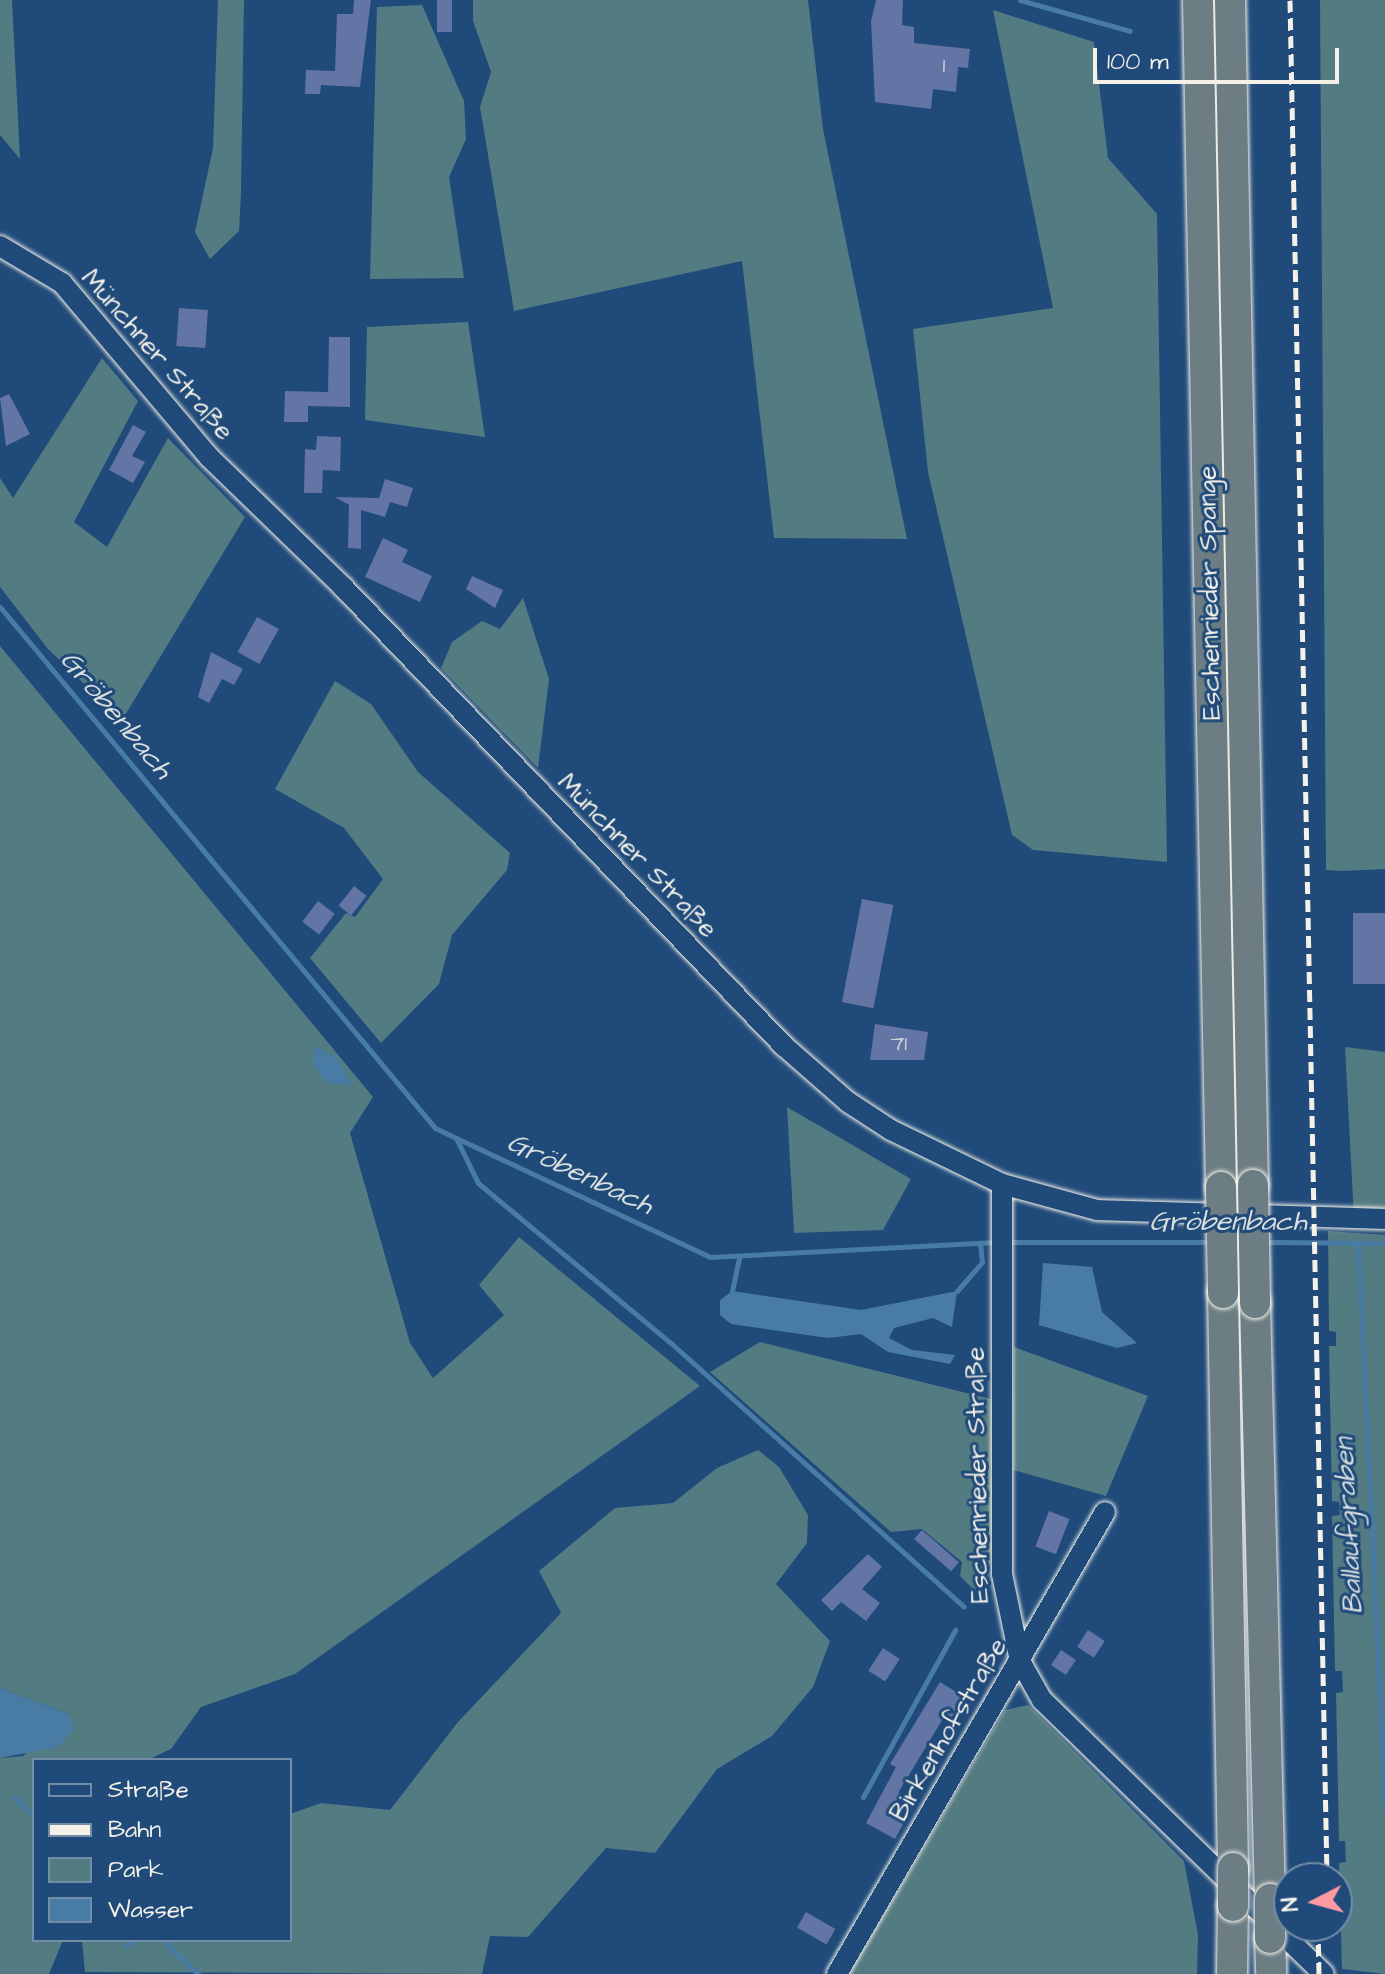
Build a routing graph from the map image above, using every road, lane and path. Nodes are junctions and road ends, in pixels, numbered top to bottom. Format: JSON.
{"nodes":[{"id":1,"x":1198,"y":0,"type":"edge"},
{"id":2,"x":1230,"y":0,"type":"edge"},
{"id":3,"x":0,"y":246,"type":"edge"},
{"id":4,"x":1002,"y":1184,"type":"junction"},
{"id":5,"x":1385,"y":1219,"type":"edge"},
{"id":6,"x":1105,"y":1512,"type":"dead end"},
{"id":7,"x":1020,"y":1661,"type":"junction"},
{"id":8,"x":837,"y":1974,"type":"edge"},
{"id":9,"x":1232,"y":1974,"type":"edge"},
{"id":10,"x":1271,"y":1974,"type":"edge"},
{"id":11,"x":1324,"y":1974,"type":"edge"}],
"edges":[{"from":1,"to":9,"type":"highway","name":"Eschenrieder Spange","bridge":true},
{"from":2,"to":10,"type":"highway","name":"Eschenrieder Spange","bridge":true},
{"from":3,"to":4,"type":"street","name":"Münchner Straße"},
{"from":4,"to":5,"type":"street","name":"Münchner Straße"},
{"from":4,"to":7,"type":"street","name":"Eschenrieder Straße"},
{"from":6,"to":7,"type":"street","name":"Birkenhofstraße"},
{"from":7,"to":8,"type":"street","name":"Birkenhofstraße"},
{"from":7,"to":11,"type":"street","name":"Eschenrieder Straße"}]}
